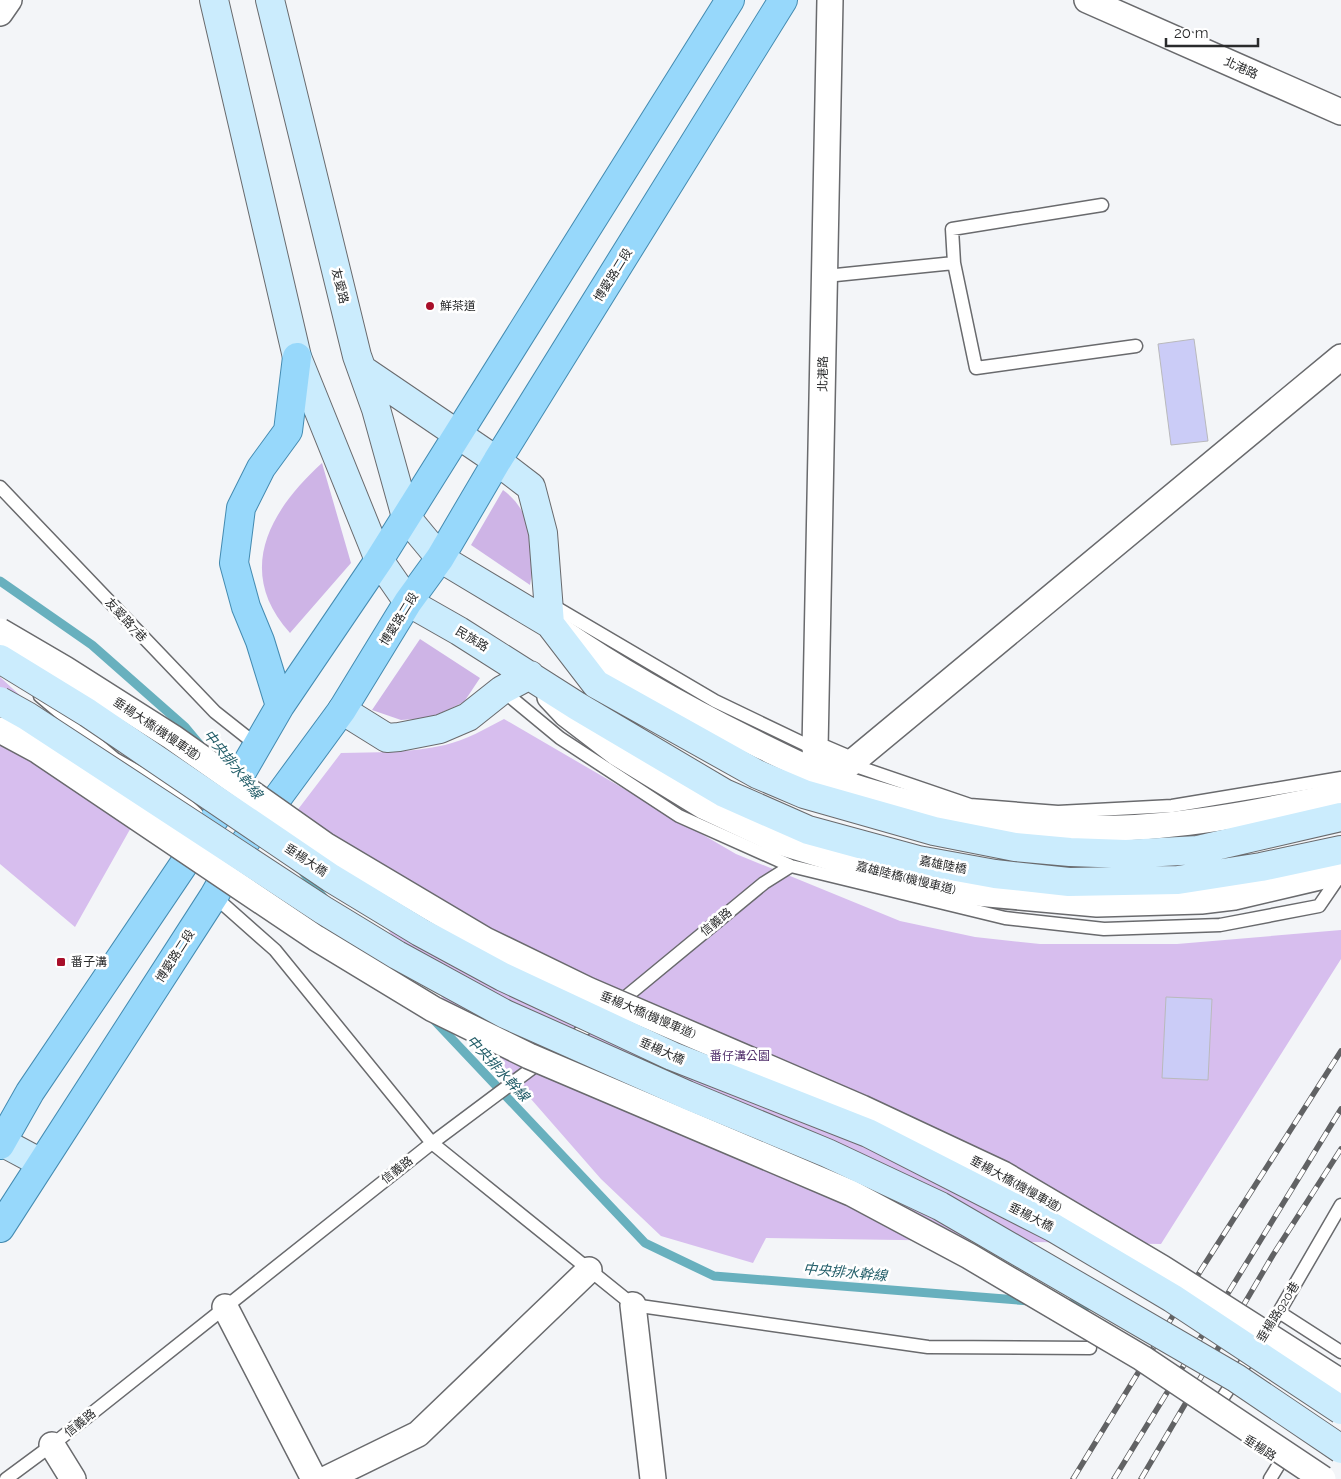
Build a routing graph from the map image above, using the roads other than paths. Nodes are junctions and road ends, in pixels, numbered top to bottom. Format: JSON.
{"nodes":[{"id":1,"x":9,"y":0,"type":"edge"},
{"id":2,"x":214,"y":0,"type":"edge"},
{"id":3,"x":270,"y":0,"type":"edge"},
{"id":4,"x":730,"y":0,"type":"edge"},
{"id":5,"x":783,"y":0,"type":"edge"},
{"id":6,"x":830,"y":0,"type":"edge"},
{"id":7,"x":1087,"y":0,"type":"edge"},
{"id":8,"x":0,"y":13,"type":"edge"},
{"id":9,"x":1341,"y":112,"type":"edge"},
{"id":10,"x":1102,"y":205,"type":"dead end"},
{"id":11,"x":954,"y":264,"type":"junction"},
{"id":12,"x":826,"y":276,"type":"junction"},
{"id":13,"x":1136,"y":346,"type":"dead end"},
{"id":14,"x":297,"y":357,"type":"junction"},
{"id":15,"x":1341,"y":357,"type":"edge"},
{"id":16,"x":363,"y":370,"type":"junction"},
{"id":17,"x":458,"y":434,"type":"junction"},
{"id":18,"x":497,"y":461,"type":"junction"},
{"id":19,"x":0,"y":487,"type":"edge"},
{"id":20,"x":406,"y":517,"type":"junction"},
{"id":21,"x":440,"y":558,"type":"junction"},
{"id":22,"x":379,"y":560,"type":"junction"},
{"id":23,"x":408,"y":602,"type":"junction"},
{"id":24,"x":549,"y":614,"type":"junction"},
{"id":25,"x":0,"y":631,"type":"edge"},
{"id":26,"x":0,"y":651,"type":"edge"},
{"id":27,"x":0,"y":659,"type":"edge"},
{"id":28,"x":601,"y":673,"type":"junction"},
{"id":29,"x":530,"y":675,"type":"junction"},
{"id":30,"x":502,"y":690,"type":"junction"},
{"id":31,"x":0,"y":701,"type":"edge"},
{"id":32,"x":280,"y":706,"type":"junction"},
{"id":33,"x":342,"y":710,"type":"junction"},
{"id":34,"x":572,"y":710,"type":"junction"},
{"id":35,"x":0,"y":730,"type":"edge"},
{"id":36,"x":815,"y":749,"type":"junction"},
{"id":37,"x":253,"y":753,"type":"junction"},
{"id":38,"x":850,"y":764,"type":"junction"},
{"id":39,"x":1341,"y":778,"type":"edge"},
{"id":40,"x":1341,"y":795,"type":"edge"},
{"id":41,"x":1341,"y":817,"type":"edge"},
{"id":42,"x":213,"y":820,"type":"junction"},
{"id":43,"x":1341,"y":850,"type":"edge"},
{"id":44,"x":791,"y":866,"type":"junction"},
{"id":45,"x":1341,"y":873,"type":"edge"},
{"id":46,"x":214,"y":896,"type":"junction"},
{"id":47,"x":1,"y":1142,"type":"edge"},
{"id":48,"x":432,"y":1143,"type":"junction"},
{"id":49,"x":42,"y":1163,"type":"junction"},
{"id":50,"x":1341,"y":1205,"type":"edge"},
{"id":51,"x":0,"y":1228,"type":"edge"},
{"id":52,"x":589,"y":1270,"type":"junction"},
{"id":53,"x":633,"y":1305,"type":"junction"},
{"id":54,"x":225,"y":1307,"type":"junction"},
{"id":55,"x":1279,"y":1312,"type":"junction"},
{"id":56,"x":1090,"y":1348,"type":"dead end"},
{"id":57,"x":1341,"y":1352,"type":"edge"},
{"id":58,"x":1236,"y":1378,"type":"junction"},
{"id":59,"x":1341,"y":1382,"type":"edge"},
{"id":60,"x":1341,"y":1410,"type":"edge"},
{"id":61,"x":1210,"y":1416,"type":"joint"},
{"id":62,"x":52,"y":1445,"type":"junction"},
{"id":63,"x":1341,"y":1449,"type":"edge"},
{"id":64,"x":1281,"y":1461,"type":"junction"},
{"id":65,"x":6,"y":1479,"type":"edge"},
{"id":66,"x":73,"y":1479,"type":"edge"},
{"id":67,"x":314,"y":1479,"type":"edge"},
{"id":68,"x":326,"y":1479,"type":"edge"},
{"id":69,"x":653,"y":1479,"type":"edge"},
{"id":70,"x":1270,"y":1479,"type":"edge"},
{"id":71,"x":1309,"y":1479,"type":"edge"},
{"id":72,"x":1322,"y":1479,"type":"edge"}],
"edges":[{"from":1,"to":8,"type":"street"},
{"from":2,"to":14,"type":"main road"},
{"from":3,"to":16,"type":"main road","name":"友愛路"},
{"from":4,"to":17,"type":"main road"},
{"from":5,"to":18,"type":"main road","name":"博愛路二段"},
{"from":6,"to":12,"type":"street","name":"北港路"},
{"from":7,"to":9,"type":"street","name":"北港路"},
{"from":10,"to":11,"type":"lane"},
{"from":11,"to":12,"type":"lane"},
{"from":11,"to":13,"type":"lane"},
{"from":12,"to":36,"type":"street","name":"北港路"},
{"from":14,"to":22,"type":"main road"},
{"from":14,"to":32,"type":"main road"},
{"from":15,"to":38,"type":"street"},
{"from":16,"to":17,"type":"main road"},
{"from":16,"to":20,"type":"main road","name":"友愛路"},
{"from":17,"to":18,"type":"main road"},
{"from":17,"to":20,"type":"main road"},
{"from":18,"to":21,"type":"main road","name":"博愛路二段"},
{"from":18,"to":24,"type":"main road"},
{"from":19,"to":37,"type":"lane","name":"友愛路7巷"},
{"from":20,"to":21,"type":"main road","name":"友愛路"},
{"from":20,"to":22,"type":"main road"},
{"from":21,"to":23,"type":"main road","name":"博愛路二段"},
{"from":21,"to":24,"type":"main road"},
{"from":22,"to":23,"type":"main road","name":"民族路"},
{"from":22,"to":32,"type":"main road"},
{"from":23,"to":29,"type":"main road","name":"民族路"},
{"from":23,"to":33,"type":"main road","name":"博愛路二段"},
{"from":24,"to":28,"type":"main road"},
{"from":24,"to":36,"type":"lane"},
{"from":25,"to":59,"type":"street","name":"垂楊大橋(機慢車道)","bridge":true},
{"from":26,"to":42,"type":"lane"},
{"from":27,"to":60,"type":"main road","name":"垂楊大橋","bridge":true},
{"from":28,"to":40,"type":"street"},
{"from":28,"to":41,"type":"main road"},
{"from":29,"to":30,"type":"main road"},
{"from":29,"to":34,"type":"main road","name":"民族路"},
{"from":30,"to":33,"type":"main road"},
{"from":30,"to":44,"type":"lane"},
{"from":31,"to":58,"type":"main road","bridge":true},
{"from":32,"to":37,"type":"main road"},
{"from":33,"to":46,"type":"main road","name":"博愛路二段","bridge":true},
{"from":34,"to":43,"type":"main road","name":"嘉雄陸橋"},
{"from":34,"to":45,"type":"street","name":"嘉雄陸橋(機慢車道)"},
{"from":35,"to":72,"type":"street","bridge":true},
{"from":36,"to":38,"type":"street"},
{"from":37,"to":42,"type":"main road","bridge":true},
{"from":38,"to":39,"type":"lane"},
{"from":42,"to":47,"type":"main road"},
{"from":44,"to":45,"type":"lane"},
{"from":44,"to":48,"type":"lane","name":"信義路","bridge":true},
{"from":46,"to":48,"type":"lane"},
{"from":46,"to":49,"type":"main road","name":"博愛路二段"},
{"from":47,"to":49,"type":"main road"},
{"from":48,"to":52,"type":"lane"},
{"from":48,"to":54,"type":"lane","name":"信義路"},
{"from":49,"to":51,"type":"main road","name":"博愛路二段"},
{"from":50,"to":55,"type":"lane","name":"垂楊路920巷"},
{"from":52,"to":53,"type":"lane"},
{"from":52,"to":68,"type":"street"},
{"from":53,"to":56,"type":"lane"},
{"from":53,"to":69,"type":"street"},
{"from":54,"to":62,"type":"lane","name":"信義路"},
{"from":54,"to":67,"type":"street"},
{"from":55,"to":57,"type":"lane"},
{"from":55,"to":58,"type":"lane","name":"垂楊路920巷"},
{"from":58,"to":61,"type":"lane","name":"垂楊路920巷"},
{"from":58,"to":63,"type":"main road","bridge":true},
{"from":61,"to":64,"type":"lane","name":"垂楊路"},
{"from":62,"to":65,"type":"lane","name":"信義路"},
{"from":62,"to":66,"type":"street"},
{"from":64,"to":70,"type":"lane"},
{"from":64,"to":71,"type":"lane","name":"垂楊路"}]}
